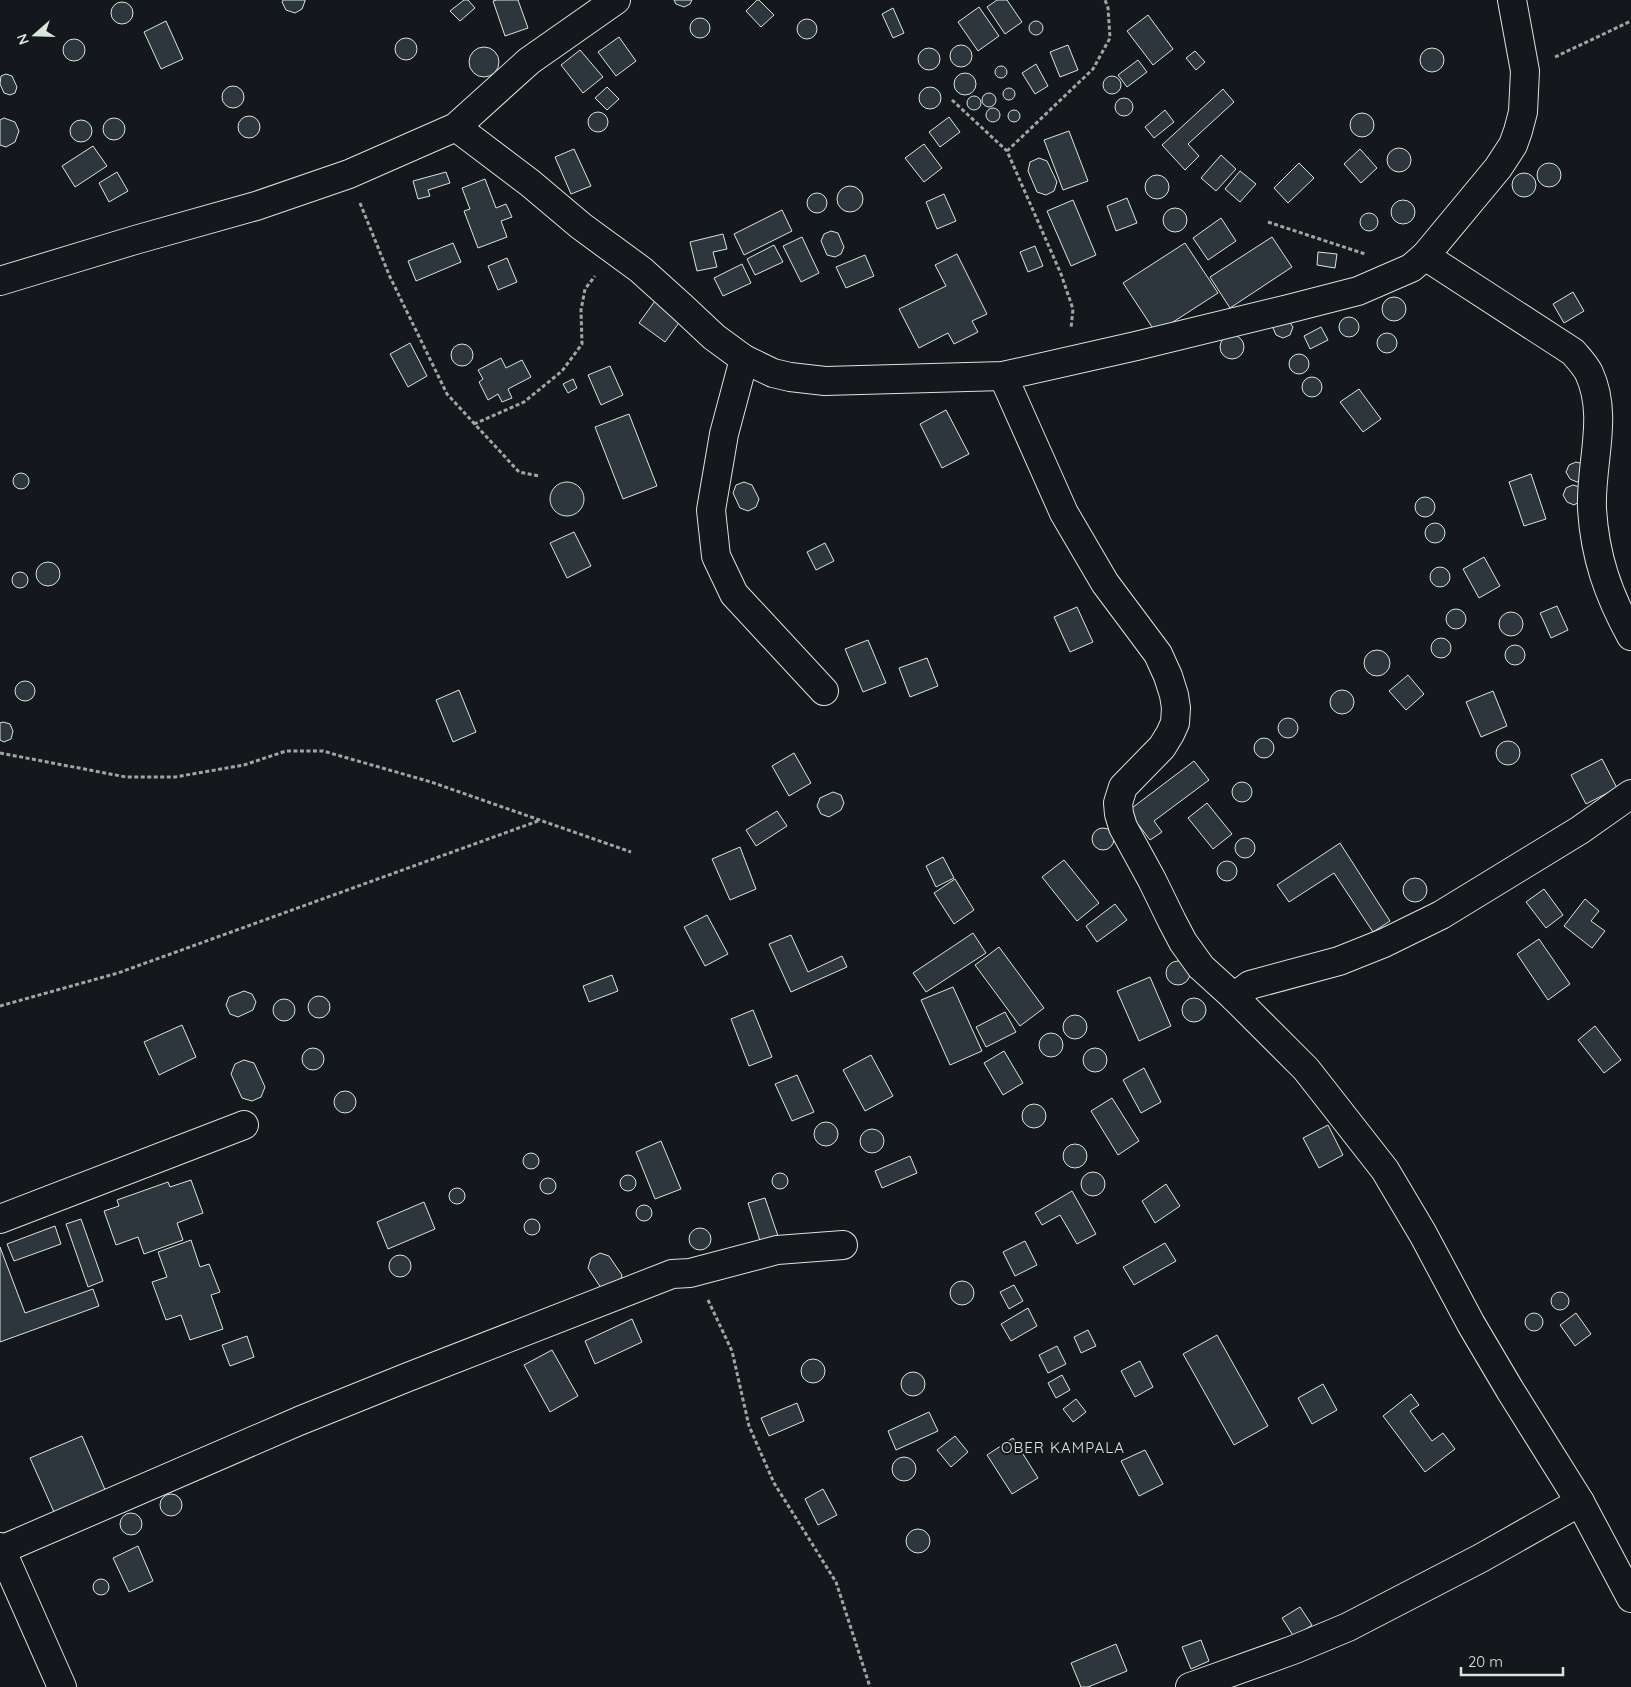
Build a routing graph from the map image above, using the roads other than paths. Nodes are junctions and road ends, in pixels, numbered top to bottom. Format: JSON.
{"nodes":[{"id":1,"x":616,"y":0,"type":"edge"},
{"id":2,"x":1512,"y":0,"type":"edge"},
{"id":3,"x":456,"y":127,"type":"junction"},
{"id":4,"x":1418,"y":262,"type":"junction"},
{"id":5,"x":0,"y":281,"type":"edge"},
{"id":6,"x":744,"y":358,"type":"junction"},
{"id":7,"x":1003,"y":376,"type":"junction"},
{"id":8,"x":1631,"y":636,"type":"edge"},
{"id":9,"x":824,"y":691,"type":"dead end"},
{"id":10,"x":1631,"y":794,"type":"edge"},
{"id":11,"x":1234,"y":997,"type":"junction"},
{"id":12,"x":244,"y":1125,"type":"dead end"},
{"id":13,"x":0,"y":1219,"type":"edge"},
{"id":14,"x":843,"y":1245,"type":"dead end"},
{"id":15,"x":1580,"y":1502,"type":"junction"},
{"id":16,"x":1,"y":1548,"type":"edge"},
{"id":17,"x":1631,"y":1598,"type":"edge"},
{"id":18,"x":62,"y":1687,"type":"edge"},
{"id":19,"x":1190,"y":1687,"type":"edge"}],
"edges":[{"from":1,"to":3,"type":"street"},
{"from":2,"to":4,"type":"street"},
{"from":3,"to":5,"type":"street"},
{"from":3,"to":6,"type":"street"},
{"from":4,"to":7,"type":"street"},
{"from":4,"to":8,"type":"street"},
{"from":6,"to":7,"type":"street"},
{"from":6,"to":9,"type":"street"},
{"from":7,"to":11,"type":"street"},
{"from":10,"to":11,"type":"street"},
{"from":11,"to":15,"type":"street"},
{"from":12,"to":13,"type":"street"},
{"from":14,"to":16,"type":"street"},
{"from":15,"to":17,"type":"street"},
{"from":15,"to":19,"type":"street"},
{"from":16,"to":18,"type":"street"}]}
